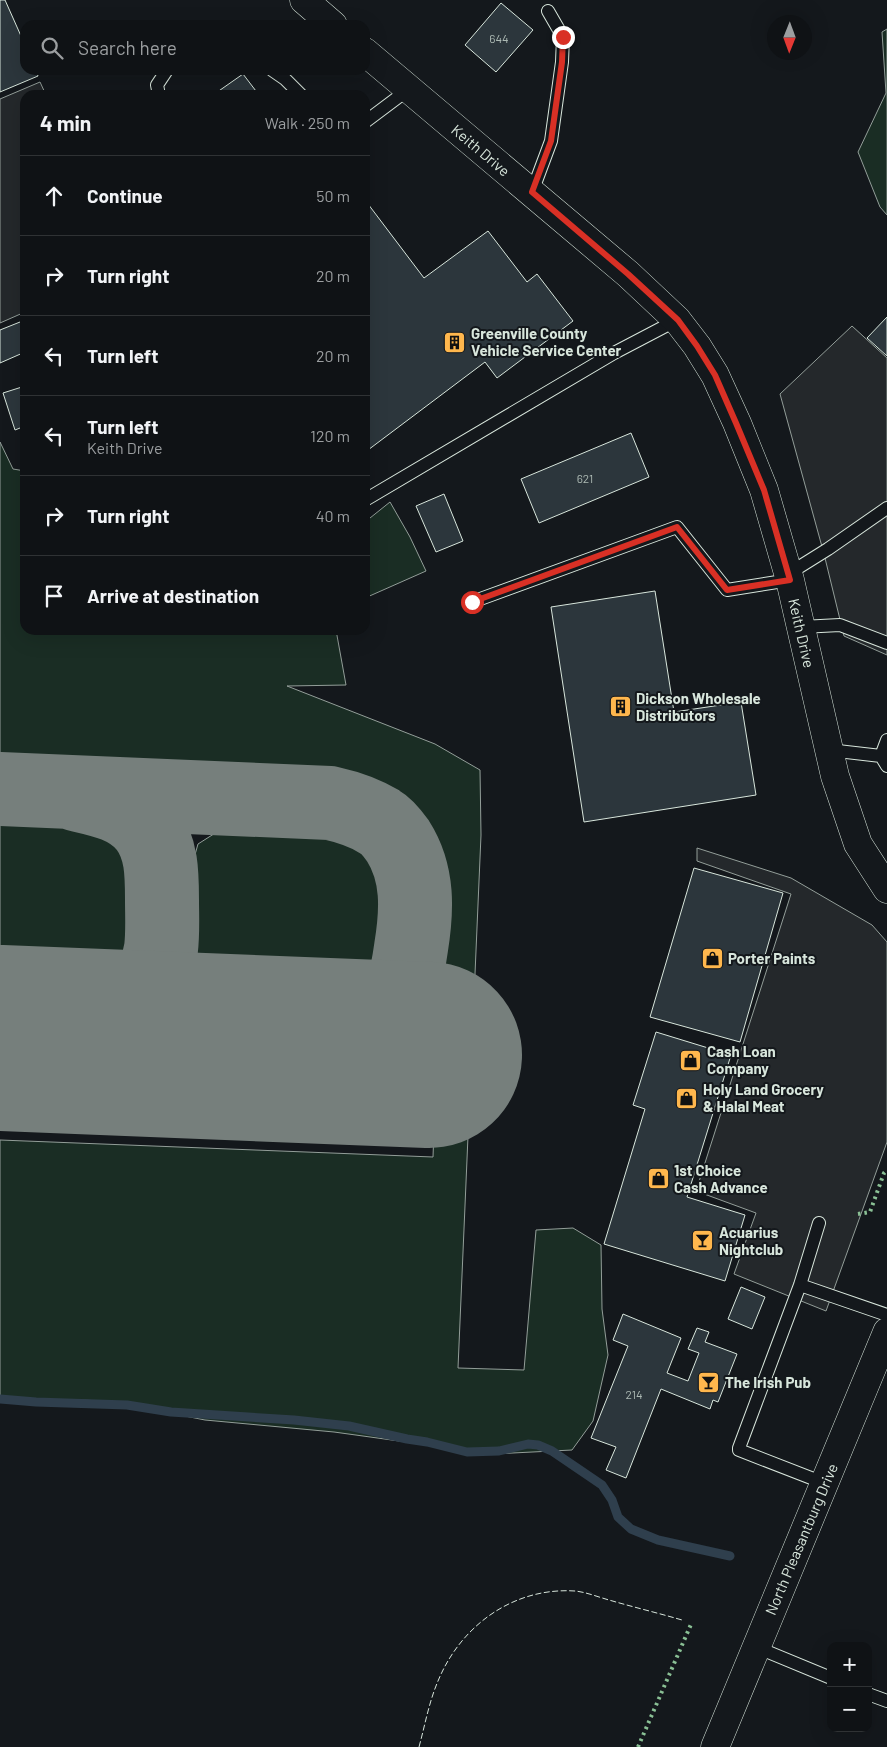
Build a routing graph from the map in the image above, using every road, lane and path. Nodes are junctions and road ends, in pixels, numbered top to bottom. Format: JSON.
{"nodes":[{"id":1,"x":304,"y":0,"type":"edge"},
{"id":2,"x":548,"y":11,"type":"dead end"},
{"id":3,"x":327,"y":20,"type":"edge"},
{"id":4,"x":370,"y":56,"type":"edge"},
{"id":5,"x":164,"y":75,"type":"edge"},
{"id":6,"x":279,"y":75,"type":"edge"},
{"id":7,"x":409,"y":89,"type":"junction"},
{"id":8,"x":158,"y":90,"type":"edge"},
{"id":9,"x":296,"y":90,"type":"edge"},
{"id":10,"x":370,"y":118,"type":"edge"},
{"id":11,"x":532,"y":192,"type":"junction"},
{"id":12,"x":678,"y":320,"type":"junction"},
{"id":13,"x":370,"y":497,"type":"edge"},
{"id":14,"x":887,"y":508,"type":"edge"},
{"id":15,"x":789,"y":577,"type":"junction"},
{"id":16,"x":472,"y":602,"type":"dead end"},
{"id":17,"x":801,"y":627,"type":"junction"},
{"id":18,"x":887,"y":643,"type":"edge"},
{"id":19,"x":887,"y":740,"type":"edge"},
{"id":20,"x":829,"y":750,"type":"junction"},
{"id":21,"x":884,"y":761,"type":"edge"},
{"id":22,"x":887,"y":889,"type":"edge"},
{"id":23,"x":819,"y":1223,"type":"dead end"},
{"id":24,"x":800,"y":1285,"type":"junction"},
{"id":25,"x":887,"y":1315,"type":"edge"},
{"id":26,"x":887,"y":1332,"type":"edge"},
{"id":27,"x":824,"y":1483,"type":"junction"},
{"id":28,"x":756,"y":1647,"type":"junction"},
{"id":29,"x":827,"y":1676,"type":"edge"},
{"id":30,"x":872,"y":1695,"type":"edge"},
{"id":31,"x":887,"y":1701,"type":"edge"},
{"id":32,"x":719,"y":1746,"type":"edge"}],
"edges":[{"from":1,"to":3,"type":"street"},
{"from":2,"to":11,"type":"lane"},
{"from":4,"to":7,"type":"street","name":"Keith Drive"},
{"from":5,"to":8,"type":"lane"},
{"from":6,"to":9,"type":"lane"},
{"from":7,"to":10,"type":"lane"},
{"from":7,"to":11,"type":"street","name":"Keith Drive"},
{"from":11,"to":12,"type":"street","name":"Keith Drive"},
{"from":12,"to":13,"type":"lane"},
{"from":12,"to":15,"type":"street","name":"Keith Drive"},
{"from":14,"to":15,"type":"lane"},
{"from":15,"to":16,"type":"lane"},
{"from":15,"to":17,"type":"street","name":"Keith Drive"},
{"from":17,"to":18,"type":"lane"},
{"from":17,"to":20,"type":"street","name":"Keith Drive"},
{"from":19,"to":21,"type":"lane"},
{"from":20,"to":21,"type":"lane"},
{"from":20,"to":22,"type":"street","name":"Keith Drive"},
{"from":23,"to":24,"type":"lane"},
{"from":24,"to":25,"type":"lane"},
{"from":24,"to":27,"type":"lane"},
{"from":26,"to":27,"type":"street","name":"North Pleasantburg Drive"},
{"from":27,"to":28,"type":"street","name":"North Pleasantburg Drive"},
{"from":28,"to":29,"type":"lane"},
{"from":28,"to":32,"type":"street","name":"North Pleasantburg Drive"},
{"from":30,"to":31,"type":"lane"}]}
